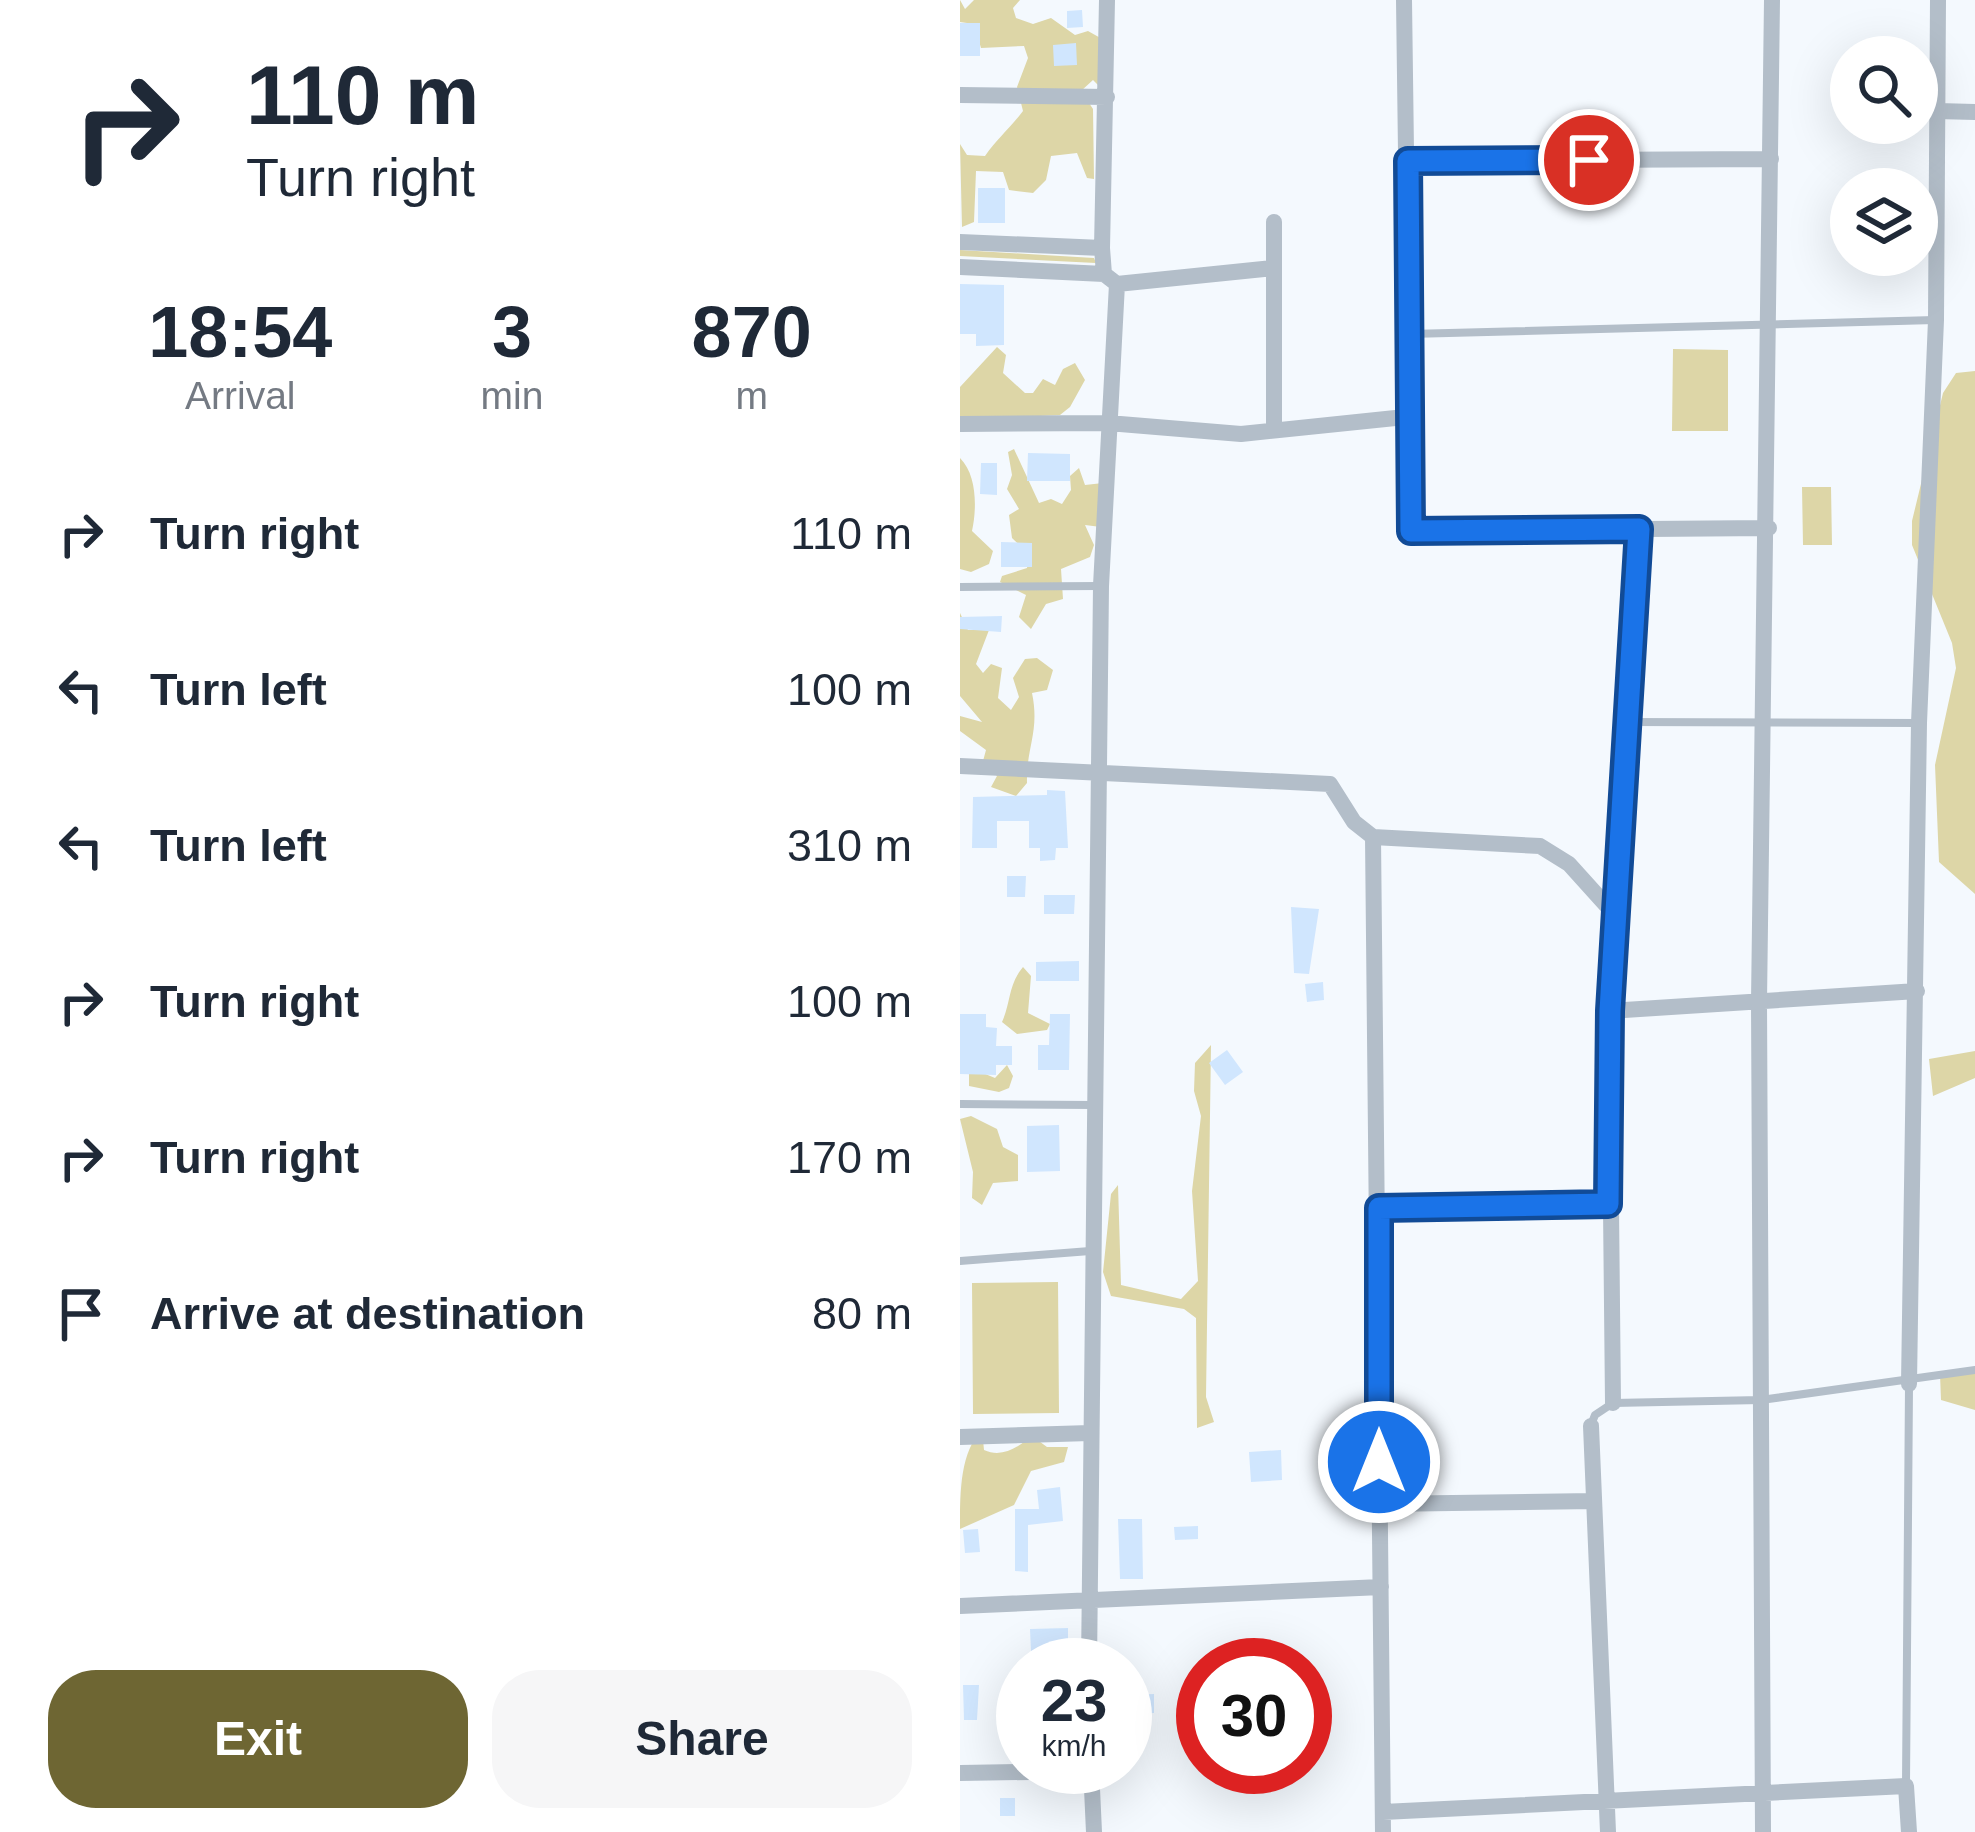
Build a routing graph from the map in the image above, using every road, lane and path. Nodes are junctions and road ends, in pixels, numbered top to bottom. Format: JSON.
{"nodes":[{"id":1,"x":1107,"y":0,"type":"edge"},
{"id":2,"x":1404,"y":0,"type":"edge"},
{"id":3,"x":1772,"y":0,"type":"edge"},
{"id":4,"x":1938,"y":0,"type":"edge"},
{"id":5,"x":1938,"y":36,"type":"edge"},
{"id":6,"x":960,"y":95,"type":"edge"},
{"id":7,"x":1107,"y":97,"type":"junction"},
{"id":8,"x":1938,"y":111,"type":"edge"},
{"id":9,"x":1975,"y":112,"type":"edge"},
{"id":10,"x":1937,"y":144,"type":"edge"},
{"id":11,"x":1771,"y":159,"type":"junction"},
{"id":12,"x":1408,"y":161,"type":"junction"},
{"id":13,"x":1274,"y":222,"type":"dead end"},
{"id":14,"x":960,"y":242,"type":"edge"},
{"id":15,"x":1102,"y":248,"type":"junction"},
{"id":16,"x":960,"y":267,"type":"edge"},
{"id":17,"x":1274,"y":268,"type":"junction"},
{"id":18,"x":1110,"y":279,"type":"junction"},
{"id":19,"x":1936,"y":320,"type":"junction"},
{"id":20,"x":1770,"y":324,"type":"junction"},
{"id":21,"x":1409,"y":334,"type":"junction"},
{"id":22,"x":1406,"y":417,"type":"junction"},
{"id":23,"x":1108,"y":423,"type":"junction"},
{"id":24,"x":960,"y":424,"type":"edge"},
{"id":25,"x":1274,"y":430,"type":"junction"},
{"id":26,"x":1769,"y":528,"type":"junction"},
{"id":27,"x":1639,"y":529,"type":"junction"},
{"id":28,"x":1101,"y":586,"type":"junction"},
{"id":29,"x":960,"y":587,"type":"edge"},
{"id":30,"x":1627,"y":722,"type":"junction"},
{"id":31,"x":1765,"y":723,"type":"junction"},
{"id":32,"x":1919,"y":723,"type":"junction"},
{"id":33,"x":960,"y":766,"type":"edge"},
{"id":34,"x":1098,"y":772,"type":"junction"},
{"id":35,"x":1373,"y":837,"type":"junction"},
{"id":36,"x":1615,"y":915,"type":"junction"},
{"id":37,"x":1917,"y":991,"type":"junction"},
{"id":38,"x":1760,"y":1003,"type":"junction"},
{"id":39,"x":1610,"y":1011,"type":"junction"},
{"id":40,"x":960,"y":1104,"type":"edge"},
{"id":41,"x":1094,"y":1106,"type":"junction"},
{"id":42,"x":1608,"y":1204,"type":"junction"},
{"id":43,"x":1379,"y":1208,"type":"junction"},
{"id":44,"x":1092,"y":1251,"type":"junction"},
{"id":45,"x":960,"y":1261,"type":"edge"},
{"id":46,"x":1975,"y":1370,"type":"edge"},
{"id":47,"x":1909,"y":1384,"type":"junction"},
{"id":48,"x":1761,"y":1400,"type":"junction"},
{"id":49,"x":1612,"y":1402,"type":"junction"},
{"id":50,"x":1591,"y":1426,"type":"joint"},
{"id":51,"x":1090,"y":1433,"type":"junction"},
{"id":52,"x":960,"y":1437,"type":"edge"},
{"id":53,"x":1594,"y":1501,"type":"junction"},
{"id":54,"x":1380,"y":1504,"type":"junction"},
{"id":55,"x":1381,"y":1587,"type":"junction"},
{"id":56,"x":1088,"y":1596,"type":"junction"},
{"id":57,"x":960,"y":1606,"type":"edge"},
{"id":58,"x":1089,"y":1638,"type":"edge"},
{"id":59,"x":996,"y":1772,"type":"edge"},
{"id":60,"x":960,"y":1773,"type":"edge"},
{"id":61,"x":1906,"y":1786,"type":"junction"},
{"id":62,"x":1092,"y":1794,"type":"edge"},
{"id":63,"x":1763,"y":1796,"type":"junction"},
{"id":64,"x":1608,"y":1798,"type":"junction"},
{"id":65,"x":1384,"y":1812,"type":"junction"},
{"id":66,"x":1094,"y":1832,"type":"edge"},
{"id":67,"x":1383,"y":1832,"type":"edge"},
{"id":68,"x":1608,"y":1832,"type":"edge"},
{"id":69,"x":1763,"y":1832,"type":"edge"},
{"id":70,"x":1909,"y":1832,"type":"edge"}],
"edges":[{"from":1,"to":7,"type":"street"},
{"from":2,"to":12,"type":"street"},
{"from":3,"to":11,"type":"street"},
{"from":4,"to":5,"type":"street"},
{"from":6,"to":7,"type":"street"},
{"from":7,"to":15,"type":"street"},
{"from":8,"to":9,"type":"street"},
{"from":10,"to":19,"type":"street"},
{"from":11,"to":12,"type":"street"},
{"from":11,"to":20,"type":"street"},
{"from":12,"to":21,"type":"street"},
{"from":13,"to":17,"type":"street"},
{"from":14,"to":15,"type":"street"},
{"from":15,"to":18,"type":"street"},
{"from":16,"to":18,"type":"street"},
{"from":17,"to":18,"type":"street"},
{"from":17,"to":25,"type":"street"},
{"from":18,"to":23,"type":"street"},
{"from":19,"to":20,"type":"lane"},
{"from":19,"to":32,"type":"street"},
{"from":20,"to":21,"type":"lane"},
{"from":20,"to":26,"type":"street"},
{"from":21,"to":22,"type":"street"},
{"from":22,"to":25,"type":"street"},
{"from":22,"to":27,"type":"street"},
{"from":23,"to":24,"type":"street"},
{"from":23,"to":25,"type":"street"},
{"from":23,"to":28,"type":"street"},
{"from":26,"to":27,"type":"street"},
{"from":26,"to":31,"type":"street"},
{"from":27,"to":30,"type":"street"},
{"from":28,"to":29,"type":"lane"},
{"from":28,"to":34,"type":"street"},
{"from":30,"to":31,"type":"lane"},
{"from":30,"to":36,"type":"street"},
{"from":31,"to":32,"type":"lane"},
{"from":31,"to":38,"type":"street"},
{"from":32,"to":37,"type":"street"},
{"from":33,"to":34,"type":"street"},
{"from":34,"to":35,"type":"street"},
{"from":34,"to":41,"type":"street"},
{"from":35,"to":36,"type":"street"},
{"from":35,"to":43,"type":"street"},
{"from":36,"to":39,"type":"street"},
{"from":37,"to":38,"type":"street"},
{"from":37,"to":47,"type":"street"},
{"from":38,"to":39,"type":"street"},
{"from":38,"to":48,"type":"street"},
{"from":39,"to":42,"type":"street"},
{"from":40,"to":41,"type":"lane"},
{"from":41,"to":44,"type":"street"},
{"from":42,"to":43,"type":"street"},
{"from":42,"to":49,"type":"street"},
{"from":43,"to":54,"type":"street"},
{"from":44,"to":45,"type":"lane"},
{"from":44,"to":51,"type":"street"},
{"from":46,"to":47,"type":"lane"},
{"from":47,"to":48,"type":"lane"},
{"from":47,"to":61,"type":"lane"},
{"from":48,"to":49,"type":"lane"},
{"from":48,"to":63,"type":"street"},
{"from":49,"to":50,"type":"lane"},
{"from":50,"to":53,"type":"street"},
{"from":51,"to":52,"type":"street"},
{"from":51,"to":56,"type":"street"},
{"from":53,"to":54,"type":"street"},
{"from":53,"to":64,"type":"street"},
{"from":54,"to":55,"type":"street"},
{"from":55,"to":56,"type":"street"},
{"from":55,"to":65,"type":"street"},
{"from":56,"to":57,"type":"street"},
{"from":56,"to":58,"type":"street"},
{"from":59,"to":60,"type":"street"},
{"from":61,"to":63,"type":"street"},
{"from":61,"to":70,"type":"street"},
{"from":62,"to":66,"type":"street"},
{"from":63,"to":64,"type":"street"},
{"from":63,"to":69,"type":"street"},
{"from":64,"to":65,"type":"street"},
{"from":64,"to":68,"type":"street"},
{"from":65,"to":67,"type":"street"}]}
